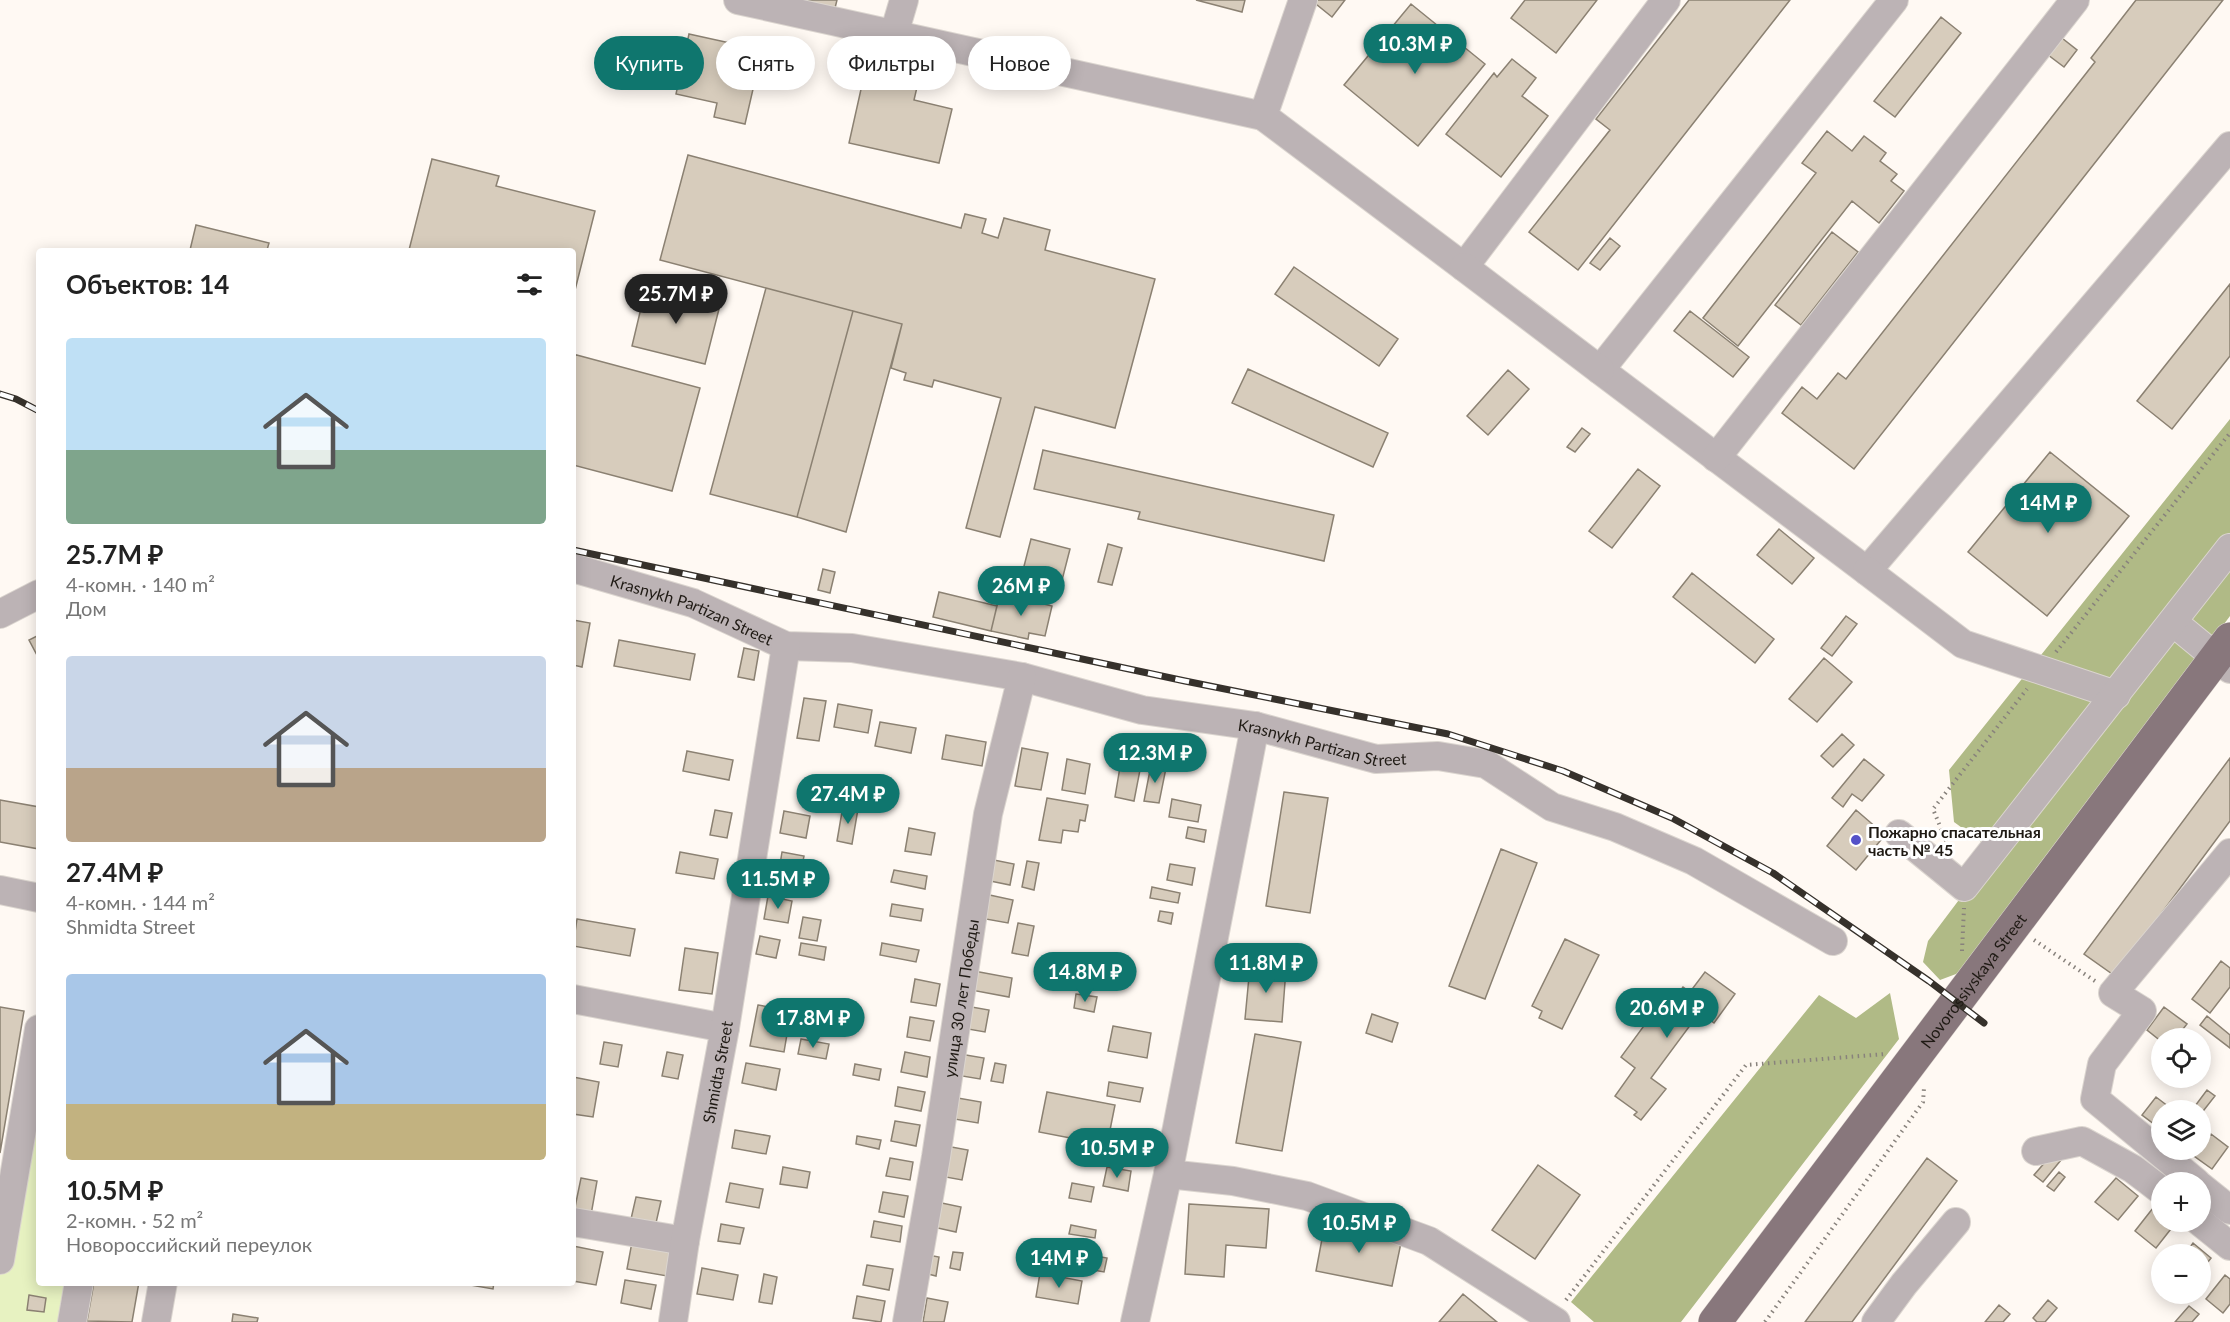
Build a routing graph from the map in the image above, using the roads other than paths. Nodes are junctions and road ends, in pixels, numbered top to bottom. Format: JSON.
{"nodes":[{"id":1,"x":738,"y":0,"type":"edge"},
{"id":2,"x":904,"y":0,"type":"edge"},
{"id":3,"x":1303,"y":0,"type":"edge"},
{"id":4,"x":1666,"y":0,"type":"edge"},
{"id":5,"x":1894,"y":0,"type":"edge"},
{"id":6,"x":2075,"y":0,"type":"edge"},
{"id":7,"x":894,"y":34,"type":"junction"},
{"id":8,"x":1263,"y":116,"type":"junction"},
{"id":9,"x":2230,"y":147,"type":"edge"},
{"id":10,"x":1464,"y":267,"type":"junction"},
{"id":11,"x":1600,"y":370,"type":"junction"},
{"id":12,"x":1716,"y":458,"type":"junction"},
{"id":13,"x":2230,"y":548,"type":"edge"},
{"id":14,"x":576,"y":569,"type":"edge"},
{"id":15,"x":1867,"y":571,"type":"junction"},
{"id":16,"x":36,"y":596,"type":"edge"},
{"id":17,"x":0,"y":614,"type":"edge"},
{"id":18,"x":2173,"y":622,"type":"junction"},
{"id":19,"x":786,"y":645,"type":"junction"},
{"id":20,"x":2225,"y":655,"type":"edge"},
{"id":21,"x":1022,"y":677,"type":"junction"},
{"id":22,"x":2116,"y":695,"type":"junction"},
{"id":23,"x":1255,"y":726,"type":"junction"},
{"id":24,"x":1899,"y":834,"type":"dead end"},
{"id":25,"x":2230,"y":853,"type":"edge"},
{"id":26,"x":0,"y":890,"type":"edge"},
{"id":27,"x":36,"y":897,"type":"edge"},
{"id":28,"x":1833,"y":941,"type":"dead end"},
{"id":29,"x":576,"y":1000,"type":"edge"},
{"id":30,"x":725,"y":1028,"type":"junction"},
{"id":31,"x":36,"y":1047,"type":"edge"},
{"id":32,"x":2036,"y":1152,"type":"dead end"},
{"id":33,"x":2184,"y":1172,"type":"edge"},
{"id":34,"x":1168,"y":1174,"type":"junction"},
{"id":35,"x":2151,"y":1183,"type":"edge"},
{"id":36,"x":2211,"y":1195,"type":"edge"},
{"id":37,"x":2230,"y":1210,"type":"edge"},
{"id":38,"x":1956,"y":1222,"type":"dead end"},
{"id":39,"x":576,"y":1223,"type":"edge"},
{"id":40,"x":2211,"y":1231,"type":"edge"},
{"id":41,"x":685,"y":1241,"type":"junction"},
{"id":42,"x":2230,"y":1246,"type":"edge"},
{"id":43,"x":0,"y":1260,"type":"edge"},
{"id":44,"x":78,"y":1286,"type":"edge"},
{"id":45,"x":162,"y":1286,"type":"edge"},
{"id":46,"x":1554,"y":1320,"type":"edge"},
{"id":47,"x":72,"y":1322,"type":"edge"},
{"id":48,"x":156,"y":1322,"type":"edge"},
{"id":49,"x":673,"y":1322,"type":"edge"},
{"id":50,"x":907,"y":1322,"type":"edge"},
{"id":51,"x":1135,"y":1322,"type":"edge"},
{"id":52,"x":1715,"y":1322,"type":"edge"},
{"id":53,"x":1876,"y":1322,"type":"edge"}],
"edges":[{"from":1,"to":7,"type":"street"},
{"from":2,"to":7,"type":"street"},
{"from":3,"to":8,"type":"street"},
{"from":4,"to":10,"type":"street"},
{"from":5,"to":11,"type":"street"},
{"from":6,"to":12,"type":"street"},
{"from":7,"to":8,"type":"street"},
{"from":8,"to":10,"type":"street"},
{"from":9,"to":15,"type":"street"},
{"from":10,"to":11,"type":"street"},
{"from":11,"to":12,"type":"street"},
{"from":12,"to":15,"type":"street"},
{"from":13,"to":18,"type":"street"},
{"from":14,"to":19,"type":"street","name":"Krasnykh Partizan Street"},
{"from":15,"to":22,"type":"street"},
{"from":16,"to":17,"type":"street"},
{"from":18,"to":20,"type":"street"},
{"from":18,"to":22,"type":"street"},
{"from":19,"to":21,"type":"street","name":"Krasnykh Partizan Street"},
{"from":19,"to":30,"type":"street","name":"Shmidta Street"},
{"from":20,"to":52,"type":"main road","name":"Novorossiyskaya Street"},
{"from":21,"to":23,"type":"street","name":"Krasnykh Partizan Street"},
{"from":21,"to":50,"type":"street","name":"улица 30 лет Победы"},
{"from":22,"to":24,"type":"street"},
{"from":23,"to":28,"type":"street","name":"Krasnykh Partizan Street"},
{"from":23,"to":34,"type":"street"},
{"from":25,"to":33,"type":"street"},
{"from":26,"to":27,"type":"street"},
{"from":29,"to":30,"type":"street"},
{"from":30,"to":41,"type":"street","name":"Shmidta Street"},
{"from":31,"to":43,"type":"street"},
{"from":32,"to":35,"type":"street"},
{"from":34,"to":46,"type":"street"},
{"from":34,"to":51,"type":"street"},
{"from":36,"to":37,"type":"street"},
{"from":38,"to":53,"type":"street"},
{"from":39,"to":41,"type":"street"},
{"from":40,"to":42,"type":"street"},
{"from":41,"to":49,"type":"street","name":"Shmidta Street"},
{"from":44,"to":47,"type":"street"},
{"from":45,"to":48,"type":"street"}]}
